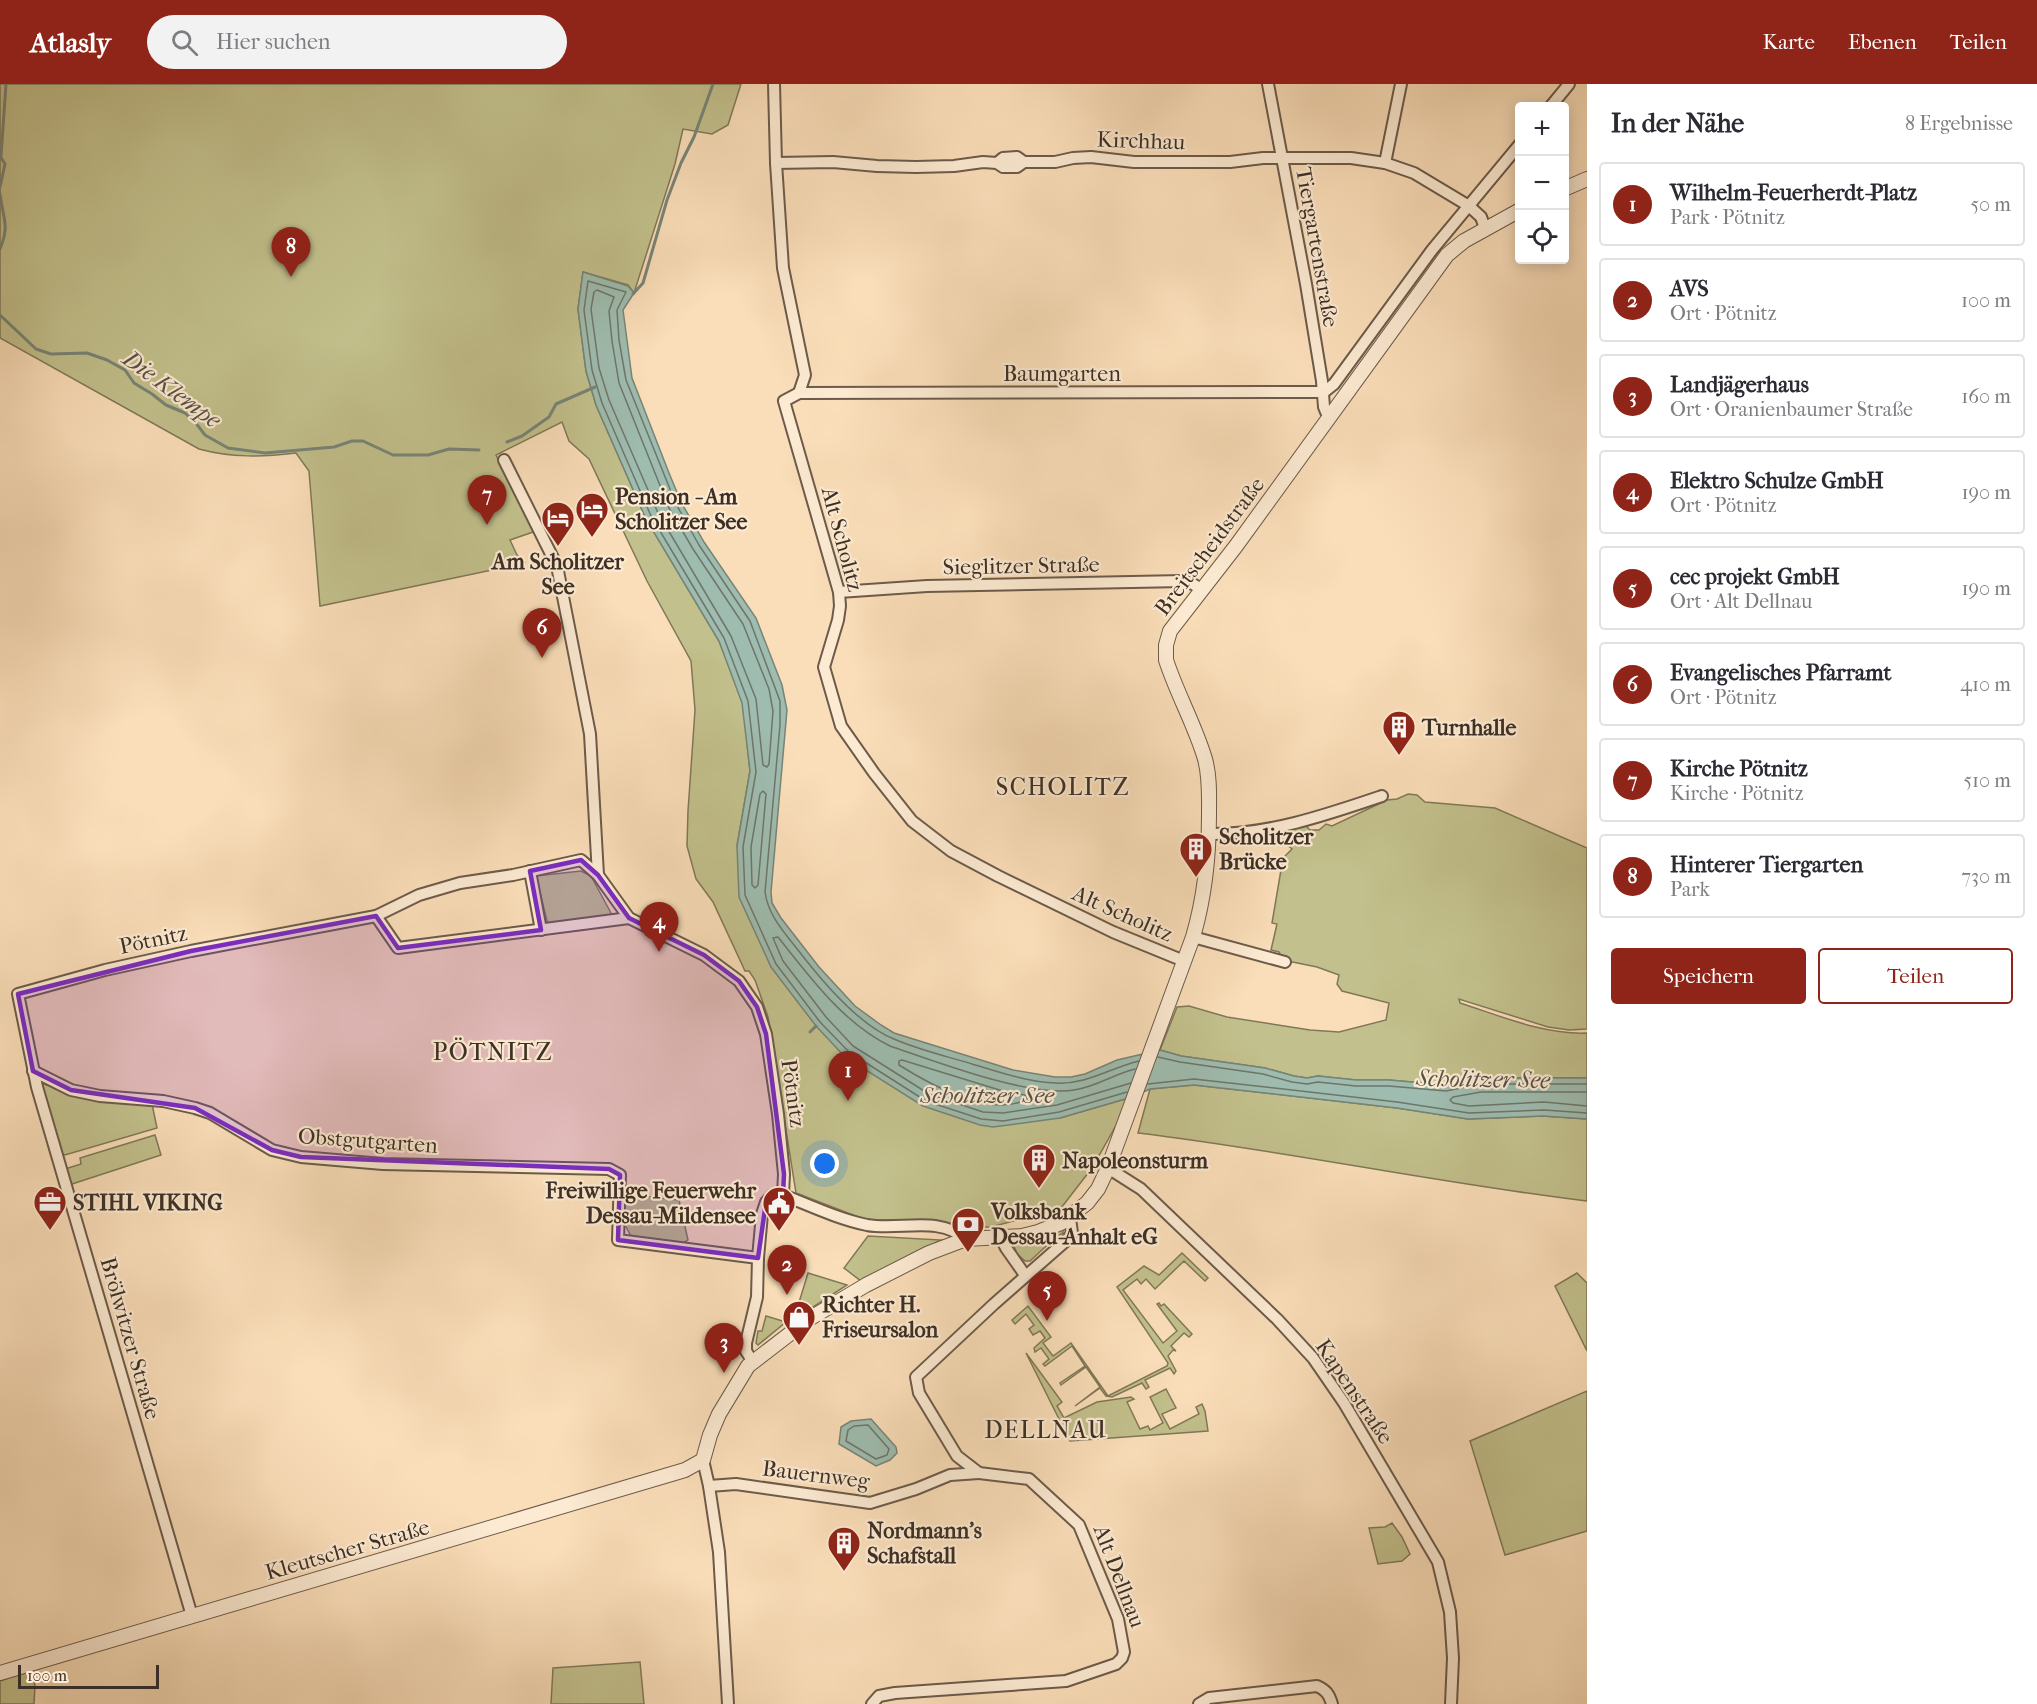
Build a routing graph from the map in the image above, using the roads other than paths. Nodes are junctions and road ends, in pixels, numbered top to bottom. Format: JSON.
{"nodes":[{"id":1,"x":774,"y":84,"type":"edge"},
{"id":2,"x":1268,"y":84,"type":"edge"},
{"id":3,"x":1401,"y":84,"type":"edge"},
{"id":4,"x":1569,"y":84,"type":"edge"},
{"id":5,"x":1554,"y":102,"type":"edge"},
{"id":6,"x":1515,"y":150,"type":"edge"},
{"id":7,"x":1282,"y":158,"type":"junction"},
{"id":8,"x":776,"y":163,"type":"junction"},
{"id":9,"x":1385,"y":163,"type":"junction"},
{"id":10,"x":1587,"y":179,"type":"edge"},
{"id":11,"x":1569,"y":187,"type":"edge"},
{"id":12,"x":1469,"y":207,"type":"junction"},
{"id":13,"x":1515,"y":213,"type":"edge"},
{"id":14,"x":1485,"y":228,"type":"junction"},
{"id":15,"x":1324,"y":392,"type":"junction"},
{"id":16,"x":800,"y":393,"type":"junction"},
{"id":17,"x":1331,"y":416,"type":"junction"},
{"id":18,"x":504,"y":460,"type":"dead end"},
{"id":19,"x":1202,"y":590,"type":"junction"},
{"id":20,"x":839,"y":592,"type":"junction"},
{"id":21,"x":1382,"y":796,"type":"dead end"},
{"id":22,"x":1209,"y":834,"type":"junction"},
{"id":23,"x":530,"y":871,"type":"junction"},
{"id":24,"x":598,"y":875,"type":"junction"},
{"id":25,"x":376,"y":916,"type":"junction"},
{"id":26,"x":629,"y":918,"type":"junction"},
{"id":27,"x":541,"y":930,"type":"junction"},
{"id":28,"x":1193,"y":937,"type":"junction"},
{"id":29,"x":1184,"y":961,"type":"junction"},
{"id":30,"x":1285,"y":962,"type":"dead end"},
{"id":31,"x":33,"y":1071,"type":"junction"},
{"id":32,"x":1108,"y":1168,"type":"junction"},
{"id":33,"x":783,"y":1195,"type":"junction"},
{"id":34,"x":1070,"y":1218,"type":"junction"},
{"id":35,"x":1001,"y":1238,"type":"junction"},
{"id":36,"x":966,"y":1239,"type":"junction"},
{"id":37,"x":758,"y":1258,"type":"junction"},
{"id":38,"x":1025,"y":1275,"type":"junction"},
{"id":39,"x":753,"y":1362,"type":"junction"},
{"id":40,"x":957,"y":1456,"type":"junction"},
{"id":41,"x":703,"y":1460,"type":"junction"},
{"id":42,"x":979,"y":1473,"type":"junction"},
{"id":43,"x":950,"y":1475,"type":"junction"},
{"id":44,"x":710,"y":1486,"type":"junction"},
{"id":45,"x":192,"y":1616,"type":"junction"},
{"id":46,"x":0,"y":1673,"type":"edge"},
{"id":47,"x":728,"y":1704,"type":"edge"},
{"id":48,"x":872,"y":1704,"type":"edge"},
{"id":49,"x":1199,"y":1704,"type":"edge"},
{"id":50,"x":1332,"y":1704,"type":"edge"},
{"id":51,"x":1451,"y":1704,"type":"edge"}],
"edges":[{"from":1,"to":8,"type":"street","name":"Alt Scholitz"},
{"from":2,"to":7,"type":"street","name":"Tiergartenstraße"},
{"from":3,"to":9,"type":"street"},
{"from":4,"to":5,"type":"street"},
{"from":6,"to":12,"type":"street"},
{"from":7,"to":8,"type":"street","name":"Kirchhau"},
{"from":7,"to":9,"type":"street","name":"Kirchhau"},
{"from":7,"to":15,"type":"street","name":"Tiergartenstraße"},
{"from":8,"to":16,"type":"street","name":"Alt Scholitz"},
{"from":9,"to":12,"type":"street","name":"Kirchhau"},
{"from":10,"to":11,"type":"street"},
{"from":12,"to":14,"type":"street","name":"Kirchhau"},
{"from":12,"to":15,"type":"street"},
{"from":13,"to":14,"type":"street","name":"Breitscheidstraße"},
{"from":14,"to":17,"type":"street","name":"Breitscheidstraße"},
{"from":15,"to":16,"type":"street","name":"Baumgarten"},
{"from":15,"to":17,"type":"street","name":"Tiergartenstraße"},
{"from":16,"to":20,"type":"street","name":"Alt Scholitz"},
{"from":17,"to":19,"type":"street","name":"Breitscheidstraße"},
{"from":18,"to":24,"type":"street"},
{"from":19,"to":20,"type":"street","name":"Sieglitzer Straße"},
{"from":19,"to":22,"type":"street","name":"Breitscheidstraße"},
{"from":20,"to":29,"type":"street","name":"Alt Scholitz"},
{"from":21,"to":22,"type":"street"},
{"from":22,"to":28,"type":"street","name":"Breitscheidstraße"},
{"from":23,"to":24,"type":"street","name":"Pötnitz"},
{"from":23,"to":25,"type":"street","name":"Pötnitz"},
{"from":23,"to":27,"type":"street"},
{"from":24,"to":26,"type":"street","name":"Pötnitz"},
{"from":25,"to":27,"type":"street"},
{"from":25,"to":31,"type":"street","name":"Pötnitz"},
{"from":26,"to":27,"type":"street"},
{"from":26,"to":33,"type":"street","name":"Pötnitz"},
{"from":28,"to":29,"type":"street","name":"Breitscheidstraße"},
{"from":28,"to":30,"type":"street"},
{"from":29,"to":32,"type":"street","name":"Breitscheidstraße"},
{"from":31,"to":37,"type":"street","name":"Obstgutgarten"},
{"from":31,"to":45,"type":"street","name":"Brölwitzer Straße"},
{"from":32,"to":34,"type":"street"},
{"from":32,"to":51,"type":"street","name":"Kapenstraße"},
{"from":33,"to":36,"type":"street"},
{"from":33,"to":37,"type":"street"},
{"from":34,"to":35,"type":"street"},
{"from":34,"to":38,"type":"street"},
{"from":35,"to":36,"type":"street"},
{"from":35,"to":38,"type":"street"},
{"from":36,"to":39,"type":"street"},
{"from":37,"to":39,"type":"street"},
{"from":38,"to":40,"type":"street"},
{"from":39,"to":41,"type":"street"},
{"from":40,"to":42,"type":"street"},
{"from":40,"to":43,"type":"street"},
{"from":41,"to":44,"type":"street"},
{"from":41,"to":45,"type":"street","name":"Kleutscher Straße"},
{"from":42,"to":43,"type":"street","name":"Bauernweg"},
{"from":42,"to":48,"type":"street","name":"Alt Dellnau"},
{"from":43,"to":44,"type":"street","name":"Bauernweg"},
{"from":44,"to":47,"type":"street"},
{"from":45,"to":46,"type":"street","name":"Kleutscher Straße"},
{"from":49,"to":50,"type":"street"}]}
